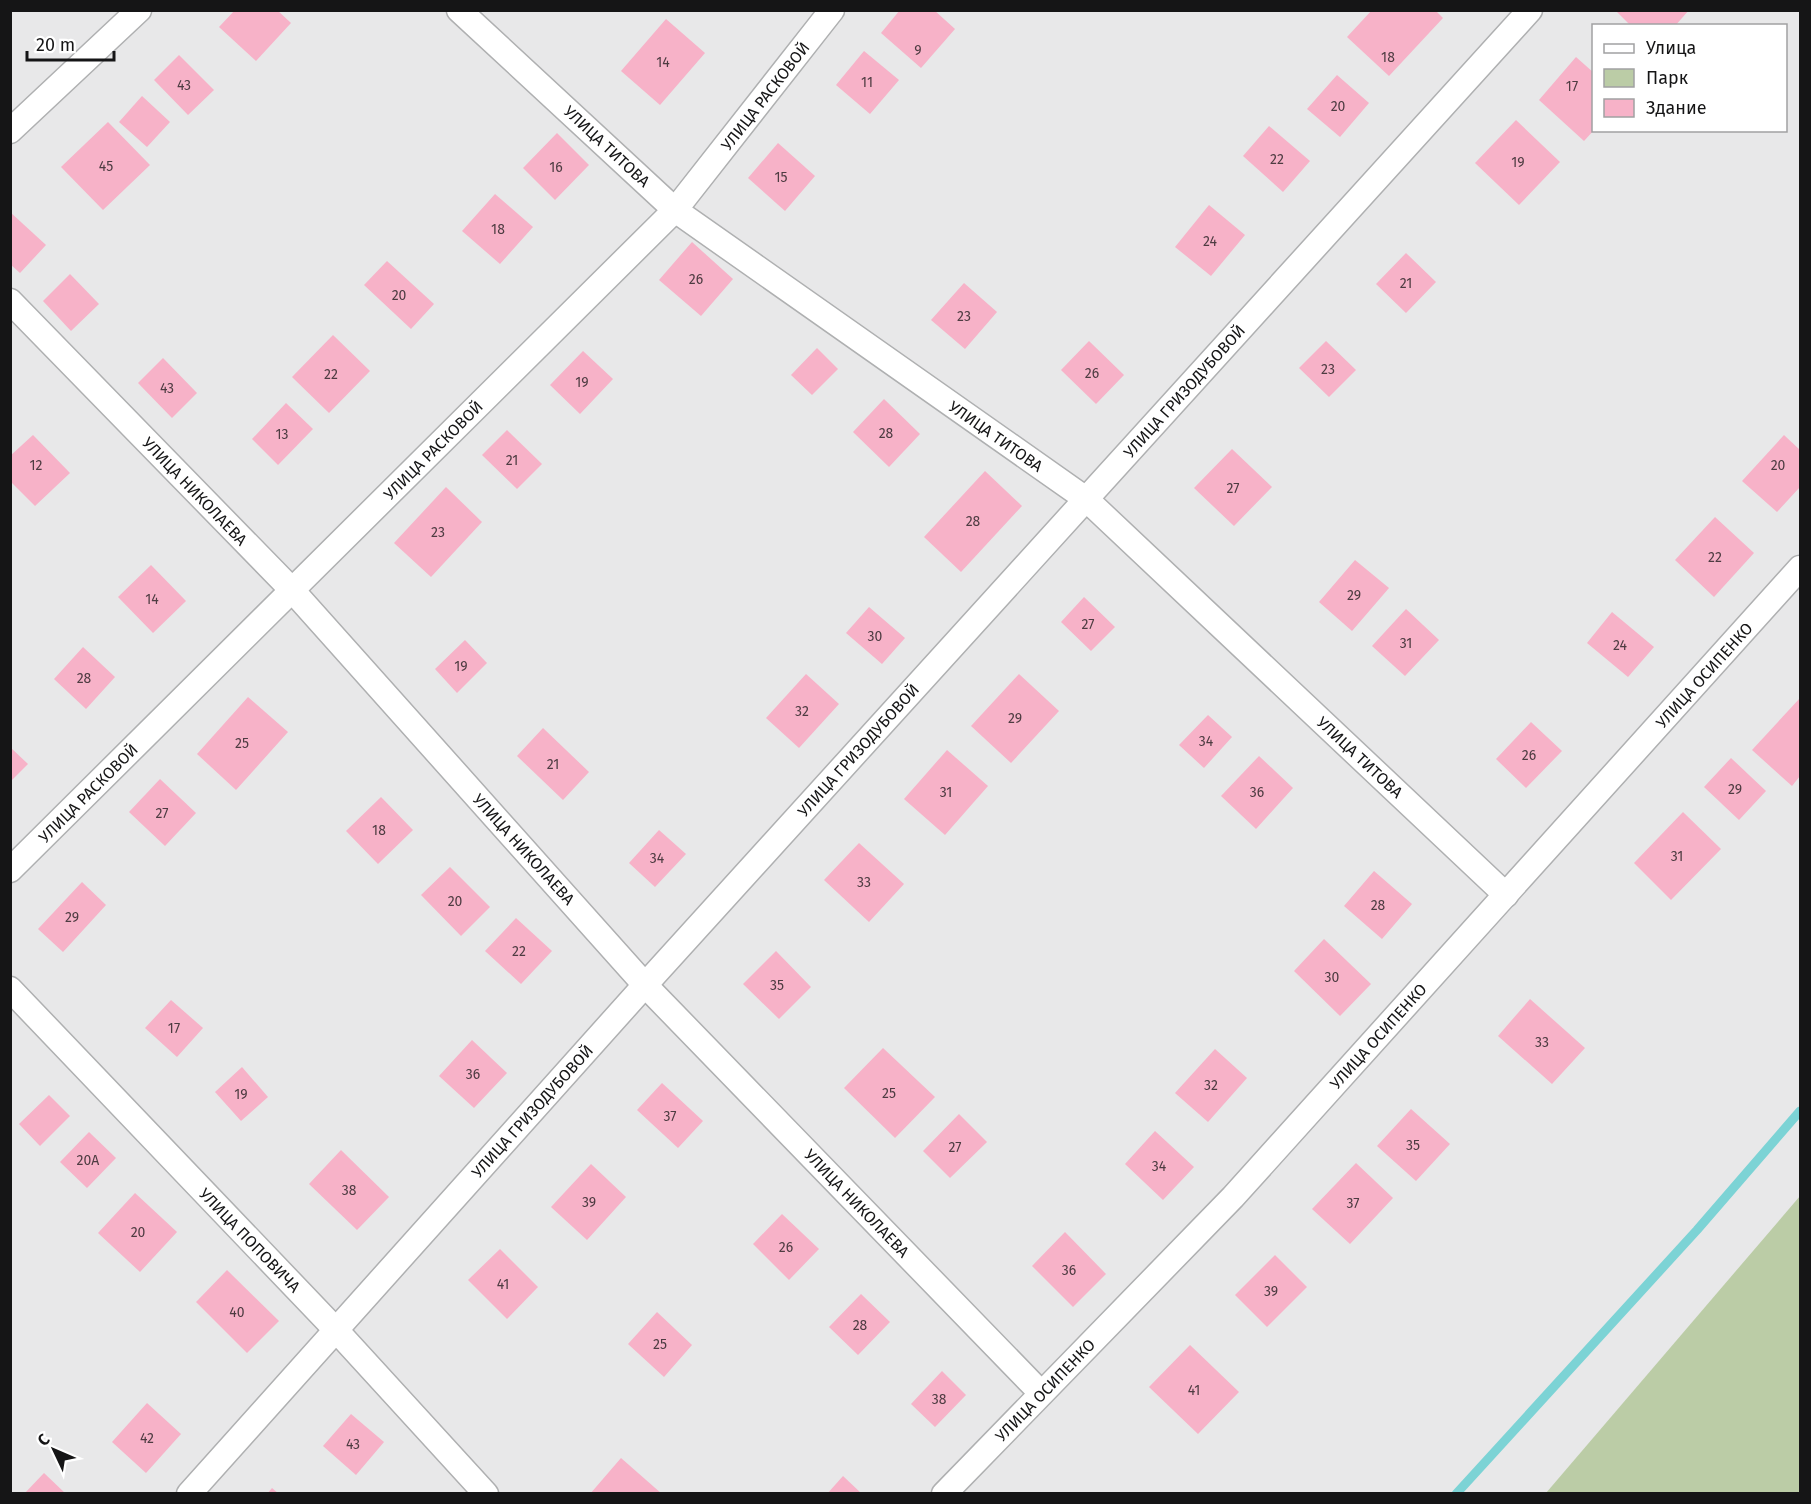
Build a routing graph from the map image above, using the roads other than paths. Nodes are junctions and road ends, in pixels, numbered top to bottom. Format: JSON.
{"nodes":[{"id":1,"x":138,"y":10,"type":"edge"},
{"id":2,"x":459,"y":10,"type":"edge"},
{"id":3,"x":832,"y":10,"type":"edge"},
{"id":4,"x":1530,"y":10,"type":"edge"},
{"id":5,"x":10,"y":131,"type":"edge"},
{"id":6,"x":675,"y":210,"type":"junction"},
{"id":7,"x":10,"y":301,"type":"edge"},
{"id":8,"x":1086,"y":499,"type":"junction"},
{"id":9,"x":1800,"y":568,"type":"edge"},
{"id":10,"x":292,"y":590,"type":"junction"},
{"id":11,"x":10,"y":870,"type":"edge"},
{"id":12,"x":1506,"y":895,"type":"junction"},
{"id":13,"x":645,"y":985,"type":"junction"},
{"id":14,"x":10,"y":989,"type":"edge"},
{"id":15,"x":336,"y":1330,"type":"junction"},
{"id":16,"x":1041,"y":1394,"type":"junction"},
{"id":17,"x":189,"y":1494,"type":"edge"},
{"id":18,"x":486,"y":1494,"type":"edge"},
{"id":19,"x":944,"y":1494,"type":"edge"}],
"edges":[{"from":1,"to":5,"type":"street"},
{"from":2,"to":6,"type":"street","name":"УЛИЦА ТИТОВА"},
{"from":3,"to":6,"type":"street","name":"УЛИЦА РАСКОВОЙ"},
{"from":4,"to":8,"type":"street","name":"УЛИЦА ГРИЗОДУБОВОЙ"},
{"from":6,"to":8,"type":"street","name":"УЛИЦА ТИТОВА"},
{"from":6,"to":10,"type":"street","name":"УЛИЦА РАСКОВОЙ"},
{"from":7,"to":10,"type":"street","name":"УЛИЦА НИКОЛАЕВА"},
{"from":8,"to":12,"type":"street","name":"УЛИЦА ТИТОВА"},
{"from":8,"to":13,"type":"street","name":"УЛИЦА ГРИЗОДУБОВОЙ"},
{"from":9,"to":12,"type":"street","name":"УЛИЦА ОСИПЕНКО"},
{"from":10,"to":11,"type":"street","name":"УЛИЦА РАСКОВОЙ"},
{"from":10,"to":13,"type":"street","name":"УЛИЦА НИКОЛАЕВА"},
{"from":12,"to":16,"type":"street","name":"УЛИЦА ОСИПЕНКО"},
{"from":13,"to":15,"type":"street","name":"УЛИЦА ГРИЗОДУБОВОЙ"},
{"from":13,"to":16,"type":"street","name":"УЛИЦА НИКОЛАЕВА"},
{"from":14,"to":15,"type":"street","name":"УЛИЦА ПОПОВИЧА"},
{"from":15,"to":17,"type":"street","name":"УЛИЦА ГРИЗОДУБОВОЙ"},
{"from":15,"to":18,"type":"street","name":"УЛИЦА ПОПОВИЧА"},
{"from":16,"to":19,"type":"street","name":"УЛИЦА ОСИПЕНКО"}]}
